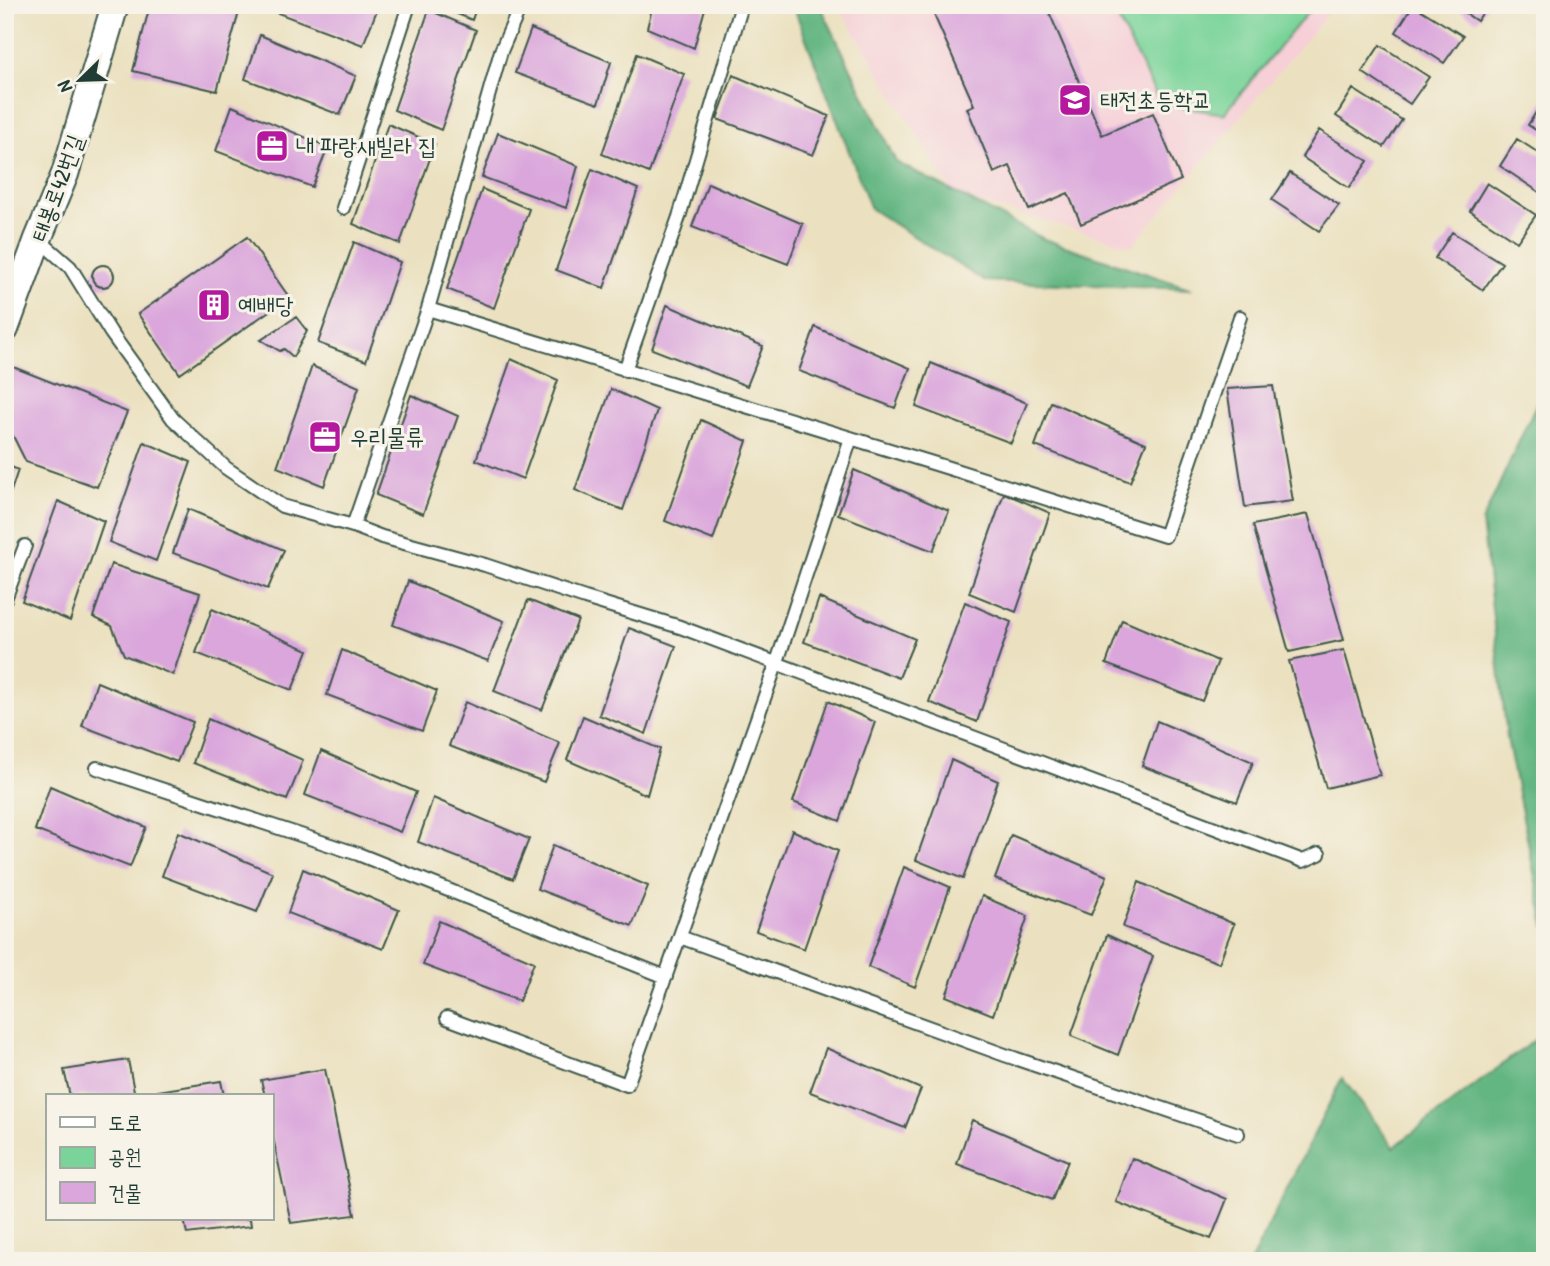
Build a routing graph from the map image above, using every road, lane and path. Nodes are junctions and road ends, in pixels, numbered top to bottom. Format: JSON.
{"nodes":[{"id":1,"x":115,"y":5,"type":"edge"},
{"id":2,"x":409,"y":5,"type":"edge"},
{"id":3,"x":521,"y":5,"type":"edge"},
{"id":4,"x":741,"y":5,"type":"edge"},
{"id":5,"x":343,"y":208,"type":"dead end"},
{"id":6,"x":38,"y":239,"type":"junction"},
{"id":7,"x":428,"y":309,"type":"junction"},
{"id":8,"x":1240,"y":317,"type":"dead end"},
{"id":9,"x":5,"y":329,"type":"edge"},
{"id":10,"x":625,"y":370,"type":"junction"},
{"id":11,"x":851,"y":438,"type":"junction"},
{"id":12,"x":353,"y":526,"type":"junction"},
{"id":13,"x":25,"y":546,"type":"dead end"},
{"id":14,"x":5,"y":599,"type":"edge"},
{"id":15,"x":777,"y":662,"type":"junction"},
{"id":16,"x":97,"y":768,"type":"dead end"},
{"id":17,"x":1319,"y":854,"type":"dead end"},
{"id":18,"x":680,"y":937,"type":"junction"},
{"id":19,"x":666,"y":976,"type":"junction"},
{"id":20,"x":447,"y":1018,"type":"dead end"},
{"id":21,"x":1238,"y":1135,"type":"dead end"}],
"edges":[{"from":1,"to":6,"type":"street","name":"태봉로42번길"},
{"from":2,"to":5,"type":"lane"},
{"from":3,"to":7,"type":"lane"},
{"from":4,"to":10,"type":"lane"},
{"from":6,"to":9,"type":"street","name":"태봉로42번길"},
{"from":6,"to":12,"type":"lane"},
{"from":7,"to":10,"type":"lane"},
{"from":7,"to":12,"type":"lane"},
{"from":8,"to":11,"type":"lane"},
{"from":10,"to":11,"type":"lane"},
{"from":11,"to":15,"type":"lane"},
{"from":12,"to":15,"type":"lane"},
{"from":13,"to":14,"type":"lane"},
{"from":15,"to":17,"type":"lane"},
{"from":15,"to":18,"type":"lane"},
{"from":16,"to":19,"type":"lane"},
{"from":18,"to":19,"type":"lane"},
{"from":18,"to":21,"type":"lane"},
{"from":19,"to":20,"type":"lane"}]}
